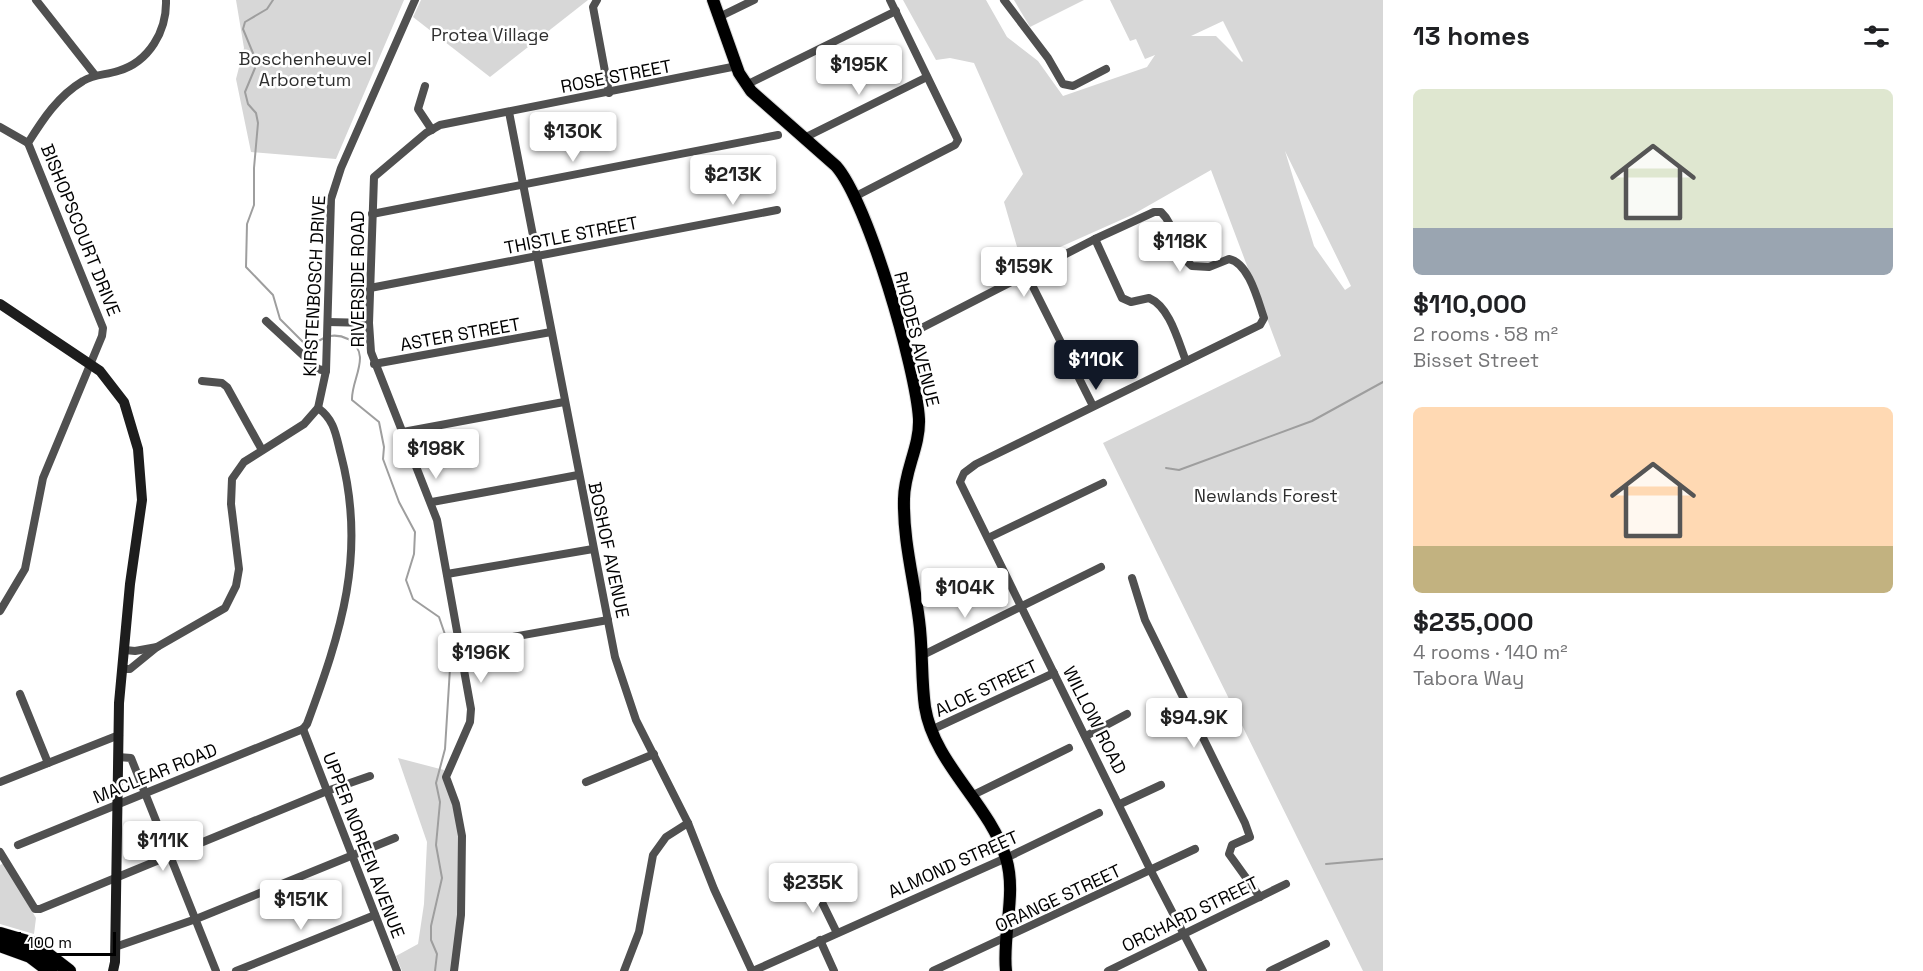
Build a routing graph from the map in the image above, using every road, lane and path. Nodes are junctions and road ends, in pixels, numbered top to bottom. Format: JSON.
{"nodes":[{"id":1,"x":36,"y":0,"type":"edge"},
{"id":2,"x":166,"y":0,"type":"edge"},
{"id":3,"x":415,"y":0,"type":"edge"},
{"id":4,"x":597,"y":0,"type":"edge"},
{"id":5,"x":713,"y":0,"type":"edge"},
{"id":6,"x":754,"y":0,"type":"edge"},
{"id":7,"x":890,"y":0,"type":"edge"},
{"id":8,"x":1004,"y":0,"type":"edge"},
{"id":9,"x":896,"y":11,"type":"junction"},
{"id":10,"x":719,"y":17,"type":"junction"},
{"id":11,"x":737,"y":66,"type":"junction"},
{"id":12,"x":1106,"y":69,"type":"dead end"},
{"id":13,"x":95,"y":75,"type":"junction"},
{"id":14,"x":927,"y":76,"type":"junction"},
{"id":15,"x":746,"y":85,"type":"junction"},
{"id":16,"x":424,"y":86,"type":"dead end"},
{"id":17,"x":609,"y":93,"type":"junction"},
{"id":18,"x":509,"y":112,"type":"junction"},
{"id":19,"x":0,"y":128,"type":"edge"},
{"id":20,"x":432,"y":130,"type":"junction"},
{"id":21,"x":778,"y":135,"type":"dead end"},
{"id":22,"x":804,"y":138,"type":"junction"},
{"id":23,"x":28,"y":143,"type":"junction"},
{"id":24,"x":375,"y":175,"type":"joint"},
{"id":25,"x":524,"y":185,"type":"junction"},
{"id":26,"x":856,"y":196,"type":"junction"},
{"id":27,"x":777,"y":210,"type":"dead end"},
{"id":28,"x":372,"y":214,"type":"junction"},
{"id":29,"x":1095,"y":239,"type":"junction"},
{"id":30,"x":538,"y":257,"type":"junction"},
{"id":31,"x":1027,"y":275,"type":"junction"},
{"id":32,"x":370,"y":288,"type":"junction"},
{"id":33,"x":0,"y":304,"type":"edge"},
{"id":34,"x":266,"y":321,"type":"dead end"},
{"id":35,"x":369,"y":323,"type":"junction"},
{"id":36,"x":328,"y":325,"type":"junction"},
{"id":37,"x":550,"y":332,"type":"junction"},
{"id":38,"x":902,"y":338,"type":"junction"},
{"id":39,"x":1186,"y":361,"type":"junction"},
{"id":40,"x":90,"y":364,"type":"junction"},
{"id":41,"x":374,"y":364,"type":"junction"},
{"id":42,"x":326,"y":371,"type":"junction"},
{"id":43,"x":202,"y":381,"type":"dead end"},
{"id":44,"x":564,"y":402,"type":"junction"},
{"id":45,"x":1093,"y":406,"type":"junction"},
{"id":46,"x":318,"y":408,"type":"junction"},
{"id":47,"x":403,"y":432,"type":"junction"},
{"id":48,"x":262,"y":450,"type":"junction"},
{"id":49,"x":578,"y":475,"type":"junction"},
{"id":50,"x":1103,"y":483,"type":"dead end"},
{"id":51,"x":432,"y":502,"type":"junction"},
{"id":52,"x":988,"y":538,"type":"junction"},
{"id":53,"x":593,"y":549,"type":"junction"},
{"id":54,"x":1101,"y":567,"type":"dead end"},
{"id":55,"x":447,"y":574,"type":"junction"},
{"id":56,"x":1132,"y":578,"type":"dead end"},
{"id":57,"x":1021,"y":604,"type":"junction"},
{"id":58,"x":0,"y":611,"type":"edge"},
{"id":59,"x":608,"y":620,"type":"junction"},
{"id":60,"x":462,"y":645,"type":"junction"},
{"id":61,"x":158,"y":647,"type":"junction"},
{"id":62,"x":125,"y":650,"type":"junction"},
{"id":63,"x":921,"y":656,"type":"junction"},
{"id":64,"x":123,"y":669,"type":"junction"},
{"id":65,"x":1054,"y":673,"type":"junction"},
{"id":66,"x":20,"y":694,"type":"dead end"},
{"id":67,"x":1127,"y":714,"type":"dead end"},
{"id":68,"x":303,"y":729,"type":"junction"},
{"id":69,"x":931,"y":730,"type":"junction"},
{"id":70,"x":119,"y":735,"type":"junction"},
{"id":71,"x":1086,"y":736,"type":"junction"},
{"id":72,"x":1069,"y":748,"type":"dead end"},
{"id":73,"x":654,"y":754,"type":"junction"},
{"id":74,"x":118,"y":757,"type":"junction"},
{"id":75,"x":48,"y":763,"type":"junction"},
{"id":76,"x":370,"y":776,"type":"dead end"},
{"id":77,"x":0,"y":782,"type":"edge"},
{"id":78,"x":586,"y":782,"type":"dead end"},
{"id":79,"x":1161,"y":785,"type":"dead end"},
{"id":80,"x":327,"y":790,"type":"junction"},
{"id":81,"x":146,"y":793,"type":"junction"},
{"id":82,"x":971,"y":796,"type":"junction"},
{"id":83,"x":1120,"y":804,"type":"junction"},
{"id":84,"x":117,"y":805,"type":"junction"},
{"id":85,"x":1099,"y":813,"type":"dead end"},
{"id":86,"x":688,"y":823,"type":"junction"},
{"id":87,"x":395,"y":838,"type":"dead end"},
{"id":88,"x":18,"y":845,"type":"dead end"},
{"id":89,"x":1195,"y":849,"type":"dead end"},
{"id":90,"x":0,"y":852,"type":"edge"},
{"id":91,"x":170,"y":855,"type":"junction"},
{"id":92,"x":351,"y":855,"type":"junction"},
{"id":93,"x":1006,"y":858,"type":"junction"},
{"id":94,"x":1151,"y":871,"type":"junction"},
{"id":95,"x":116,"y":877,"type":"junction"},
{"id":96,"x":813,"y":884,"type":"dead end"},
{"id":97,"x":1286,"y":884,"type":"dead end"},
{"id":98,"x":1260,"y":897,"type":"junction"},
{"id":99,"x":375,"y":915,"type":"junction"},
{"id":100,"x":196,"y":919,"type":"junction"},
{"id":101,"x":837,"y":933,"type":"junction"},
{"id":102,"x":0,"y":934,"type":"edge"},
{"id":103,"x":1185,"y":934,"type":"junction"},
{"id":104,"x":1006,"y":939,"type":"junction"},
{"id":105,"x":820,"y":940,"type":"junction"},
{"id":106,"x":1326,"y":944,"type":"dead end"},
{"id":107,"x":0,"y":945,"type":"edge"},
{"id":108,"x":115,"y":952,"type":"junction"},
{"id":109,"x":50,"y":971,"type":"edge"},
{"id":110,"x":69,"y":971,"type":"edge"},
{"id":111,"x":105,"y":971,"type":"edge"},
{"id":112,"x":113,"y":971,"type":"edge"},
{"id":113,"x":216,"y":971,"type":"edge"},
{"id":114,"x":236,"y":971,"type":"edge"},
{"id":115,"x":397,"y":971,"type":"edge"},
{"id":116,"x":454,"y":971,"type":"edge"},
{"id":117,"x":624,"y":971,"type":"edge"},
{"id":118,"x":753,"y":971,"type":"edge"},
{"id":119,"x":834,"y":971,"type":"edge"},
{"id":120,"x":933,"y":971,"type":"edge"},
{"id":121,"x":1006,"y":971,"type":"edge"},
{"id":122,"x":1108,"y":971,"type":"edge"},
{"id":123,"x":1203,"y":971,"type":"edge"},
{"id":124,"x":1270,"y":971,"type":"edge"}],
"edges":[{"from":1,"to":13,"type":"street"},
{"from":2,"to":13,"type":"street","name":"BISHOPSCOURT DRIVE"},
{"from":3,"to":36,"type":"street","name":"KIRSTENBOSCH DRIVE"},
{"from":4,"to":17,"type":"street"},
{"from":5,"to":10,"type":"main road","name":"RHODES AVENUE"},
{"from":6,"to":10,"type":"street"},
{"from":7,"to":9,"type":"street"},
{"from":8,"to":12,"type":"street"},
{"from":9,"to":14,"type":"street"},
{"from":9,"to":15,"type":"street"},
{"from":10,"to":11,"type":"main road","name":"RHODES AVENUE"},
{"from":11,"to":15,"type":"main road","name":"RHODES AVENUE"},
{"from":11,"to":17,"type":"street","name":"ROSE STREET"},
{"from":13,"to":23,"type":"street","name":"BISHOPSCOURT DRIVE"},
{"from":14,"to":22,"type":"street"},
{"from":14,"to":26,"type":"street"},
{"from":15,"to":22,"type":"main road","name":"RHODES AVENUE"},
{"from":16,"to":20,"type":"street"},
{"from":17,"to":18,"type":"street","name":"ROSE STREET"},
{"from":18,"to":20,"type":"street","name":"ROSE STREET"},
{"from":18,"to":25,"type":"street","name":"BOSHOF AVENUE"},
{"from":19,"to":23,"type":"street"},
{"from":20,"to":24,"type":"street","name":"ROSE STREET"},
{"from":21,"to":25,"type":"street"},
{"from":22,"to":26,"type":"main road","name":"RHODES AVENUE"},
{"from":23,"to":40,"type":"street","name":"BISHOPSCOURT DRIVE"},
{"from":24,"to":28,"type":"street","name":"RIVERSIDE ROAD"},
{"from":25,"to":28,"type":"street"},
{"from":25,"to":30,"type":"street","name":"BOSHOF AVENUE"},
{"from":26,"to":38,"type":"main road","name":"RHODES AVENUE"},
{"from":27,"to":30,"type":"street","name":"THISTLE STREET"},
{"from":28,"to":32,"type":"street","name":"RIVERSIDE ROAD"},
{"from":29,"to":31,"type":"street"},
{"from":29,"to":39,"type":"street"},
{"from":29,"to":39,"type":"street"},
{"from":30,"to":32,"type":"street","name":"THISTLE STREET"},
{"from":30,"to":37,"type":"street","name":"BOSHOF AVENUE"},
{"from":31,"to":38,"type":"street"},
{"from":31,"to":45,"type":"street"},
{"from":32,"to":35,"type":"street","name":"RIVERSIDE ROAD"},
{"from":33,"to":40,"type":"street"},
{"from":34,"to":42,"type":"street"},
{"from":35,"to":36,"type":"street"},
{"from":35,"to":41,"type":"street","name":"RIVERSIDE ROAD"},
{"from":36,"to":42,"type":"street","name":"KIRSTENBOSCH DRIVE"},
{"from":37,"to":41,"type":"street","name":"ASTER STREET"},
{"from":37,"to":44,"type":"street","name":"BOSHOF AVENUE"},
{"from":38,"to":63,"type":"main road","name":"RHODES AVENUE"},
{"from":39,"to":45,"type":"street"},
{"from":40,"to":58,"type":"street","name":"BISHOPSCOURT DRIVE"},
{"from":40,"to":62,"type":"street"},
{"from":41,"to":47,"type":"street","name":"RIVERSIDE ROAD"},
{"from":42,"to":46,"type":"street","name":"KIRSTENBOSCH DRIVE"},
{"from":43,"to":48,"type":"street"},
{"from":44,"to":47,"type":"street"},
{"from":44,"to":49,"type":"street","name":"BOSHOF AVENUE"},
{"from":45,"to":52,"type":"street","name":"WILLOW ROAD"},
{"from":46,"to":48,"type":"street"},
{"from":46,"to":68,"type":"street"},
{"from":47,"to":51,"type":"street","name":"RIVERSIDE ROAD"},
{"from":48,"to":61,"type":"street"},
{"from":49,"to":51,"type":"street"},
{"from":49,"to":53,"type":"street","name":"BOSHOF AVENUE"},
{"from":50,"to":52,"type":"street"},
{"from":51,"to":55,"type":"street","name":"RIVERSIDE ROAD"},
{"from":52,"to":57,"type":"street","name":"WILLOW ROAD"},
{"from":53,"to":55,"type":"street"},
{"from":53,"to":59,"type":"street","name":"BOSHOF AVENUE"},
{"from":54,"to":57,"type":"street"},
{"from":55,"to":60,"type":"street","name":"RIVERSIDE ROAD"},
{"from":56,"to":98,"type":"street"},
{"from":57,"to":63,"type":"street"},
{"from":57,"to":65,"type":"street","name":"WILLOW ROAD"},
{"from":59,"to":60,"type":"street"},
{"from":59,"to":73,"type":"street","name":"BOSHOF AVENUE"},
{"from":60,"to":116,"type":"street","name":"RIVERSIDE ROAD"},
{"from":61,"to":62,"type":"street"},
{"from":61,"to":64,"type":"street"},
{"from":62,"to":64,"type":"street"},
{"from":63,"to":69,"type":"main road","name":"RHODES AVENUE"},
{"from":64,"to":70,"type":"street"},
{"from":65,"to":69,"type":"street","name":"ALOE STREET"},
{"from":65,"to":71,"type":"street","name":"WILLOW ROAD"},
{"from":66,"to":75,"type":"street"},
{"from":67,"to":71,"type":"street"},
{"from":68,"to":80,"type":"street","name":"UPPER NOREEN AVENUE"},
{"from":68,"to":81,"type":"street","name":"MACLEAR ROAD"},
{"from":69,"to":82,"type":"main road","name":"RHODES AVENUE"},
{"from":70,"to":74,"type":"street"},
{"from":70,"to":75,"type":"street"},
{"from":71,"to":83,"type":"street","name":"WILLOW ROAD"},
{"from":72,"to":82,"type":"street"},
{"from":73,"to":78,"type":"street"},
{"from":73,"to":86,"type":"street","name":"BOSHOF AVENUE"},
{"from":74,"to":81,"type":"street"},
{"from":74,"to":84,"type":"street"},
{"from":75,"to":77,"type":"street"},
{"from":76,"to":80,"type":"street"},
{"from":79,"to":83,"type":"street"},
{"from":80,"to":91,"type":"street"},
{"from":80,"to":92,"type":"street","name":"UPPER NOREEN AVENUE"},
{"from":81,"to":84,"type":"street","name":"MACLEAR ROAD"},
{"from":81,"to":91,"type":"street"},
{"from":82,"to":93,"type":"main road","name":"RHODES AVENUE"},
{"from":83,"to":94,"type":"street","name":"WILLOW ROAD"},
{"from":84,"to":88,"type":"street","name":"MACLEAR ROAD"},
{"from":84,"to":95,"type":"street"},
{"from":85,"to":93,"type":"street","name":"ALMOND STREET"},
{"from":86,"to":117,"type":"street"},
{"from":86,"to":118,"type":"street","name":"BOSHOF AVENUE"},
{"from":87,"to":92,"type":"street"},
{"from":89,"to":94,"type":"street","name":"ORANGE STREET"},
{"from":90,"to":95,"type":"street"},
{"from":91,"to":95,"type":"street"},
{"from":91,"to":100,"type":"street"},
{"from":92,"to":99,"type":"street","name":"UPPER NOREEN AVENUE"},
{"from":92,"to":100,"type":"street"},
{"from":93,"to":101,"type":"street","name":"ALMOND STREET"},
{"from":93,"to":104,"type":"main road","name":"RHODES AVENUE"},
{"from":94,"to":103,"type":"street","name":"WILLOW ROAD"},
{"from":94,"to":104,"type":"street","name":"ORANGE STREET"},
{"from":95,"to":108,"type":"street"},
{"from":96,"to":101,"type":"street"},
{"from":97,"to":98,"type":"street","name":"ORCHARD STREET"},
{"from":98,"to":103,"type":"street","name":"ORCHARD STREET"},
{"from":99,"to":114,"type":"street"},
{"from":99,"to":115,"type":"street","name":"UPPER NOREEN AVENUE"},
{"from":100,"to":108,"type":"street"},
{"from":100,"to":113,"type":"street"},
{"from":101,"to":105,"type":"street","name":"ALMOND STREET"},
{"from":102,"to":110,"type":"highway"},
{"from":103,"to":122,"type":"street","name":"ORCHARD STREET"},
{"from":103,"to":123,"type":"street","name":"WILLOW ROAD"},
{"from":104,"to":120,"type":"street","name":"ORANGE STREET"},
{"from":104,"to":121,"type":"main road","name":"RHODES AVENUE"},
{"from":105,"to":118,"type":"street","name":"ALMOND STREET"},
{"from":105,"to":119,"type":"street"},
{"from":106,"to":124,"type":"street"},
{"from":107,"to":109,"type":"highway"},
{"from":108,"to":111,"type":"street"},
{"from":108,"to":112,"type":"street"}]}
